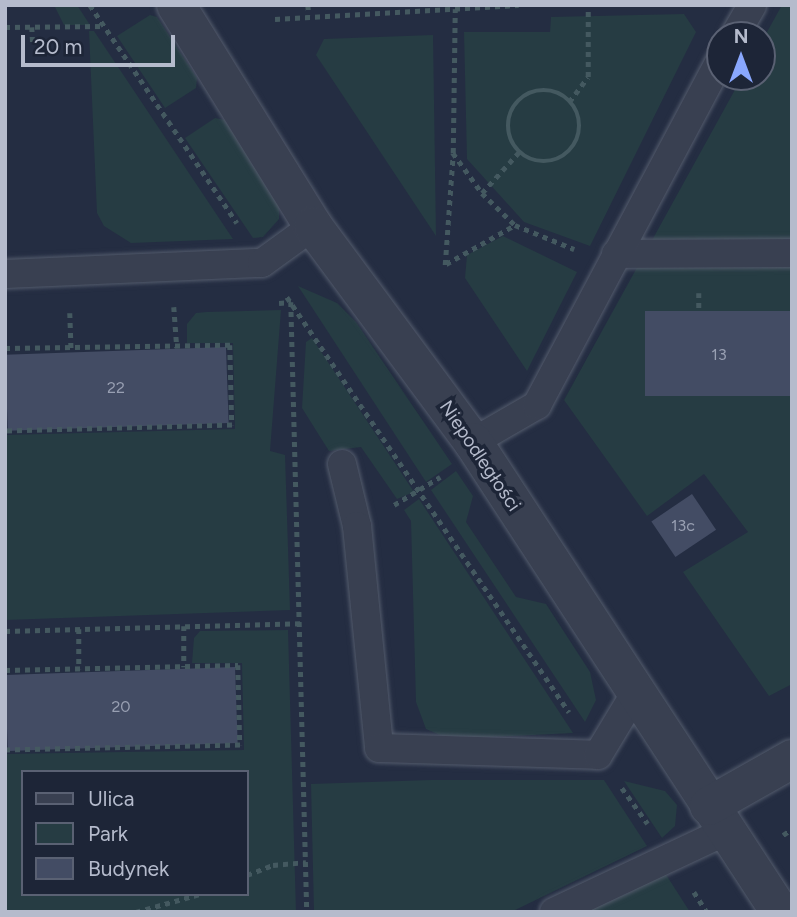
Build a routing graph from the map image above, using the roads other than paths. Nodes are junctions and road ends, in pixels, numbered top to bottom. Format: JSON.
{"nodes":[{"id":1,"x":176,"y":5,"type":"edge"},
{"id":2,"x":752,"y":5,"type":"edge"},
{"id":3,"x":743,"y":21,"type":"edge"},
{"id":4,"x":706,"y":87,"type":"edge"},
{"id":5,"x":313,"y":226,"type":"junction"},
{"id":6,"x":792,"y":253,"type":"edge"},
{"id":7,"x":613,"y":259,"type":"junction"},
{"id":8,"x":5,"y":274,"type":"edge"},
{"id":9,"x":473,"y":442,"type":"junction"},
{"id":10,"x":342,"y":464,"type":"dead end"},
{"id":11,"x":636,"y":692,"type":"junction"},
{"id":12,"x":792,"y":759,"type":"edge"},
{"id":13,"x":717,"y":818,"type":"junction"},
{"id":14,"x":554,"y":912,"type":"edge"},
{"id":15,"x":780,"y":912,"type":"edge"}],
"edges":[{"from":1,"to":5,"type":"street","name":"Niepodległości"},
{"from":2,"to":3,"type":"lane"},
{"from":4,"to":7,"type":"lane"},
{"from":5,"to":8,"type":"lane"},
{"from":5,"to":9,"type":"street","name":"Niepodległości"},
{"from":6,"to":7,"type":"lane"},
{"from":7,"to":9,"type":"lane"},
{"from":9,"to":11,"type":"street","name":"Niepodległości"},
{"from":10,"to":11,"type":"lane"},
{"from":11,"to":13,"type":"street","name":"Niepodległości"},
{"from":12,"to":13,"type":"street"},
{"from":13,"to":14,"type":"lane"},
{"from":13,"to":15,"type":"street","name":"Niepodległości"}]}
